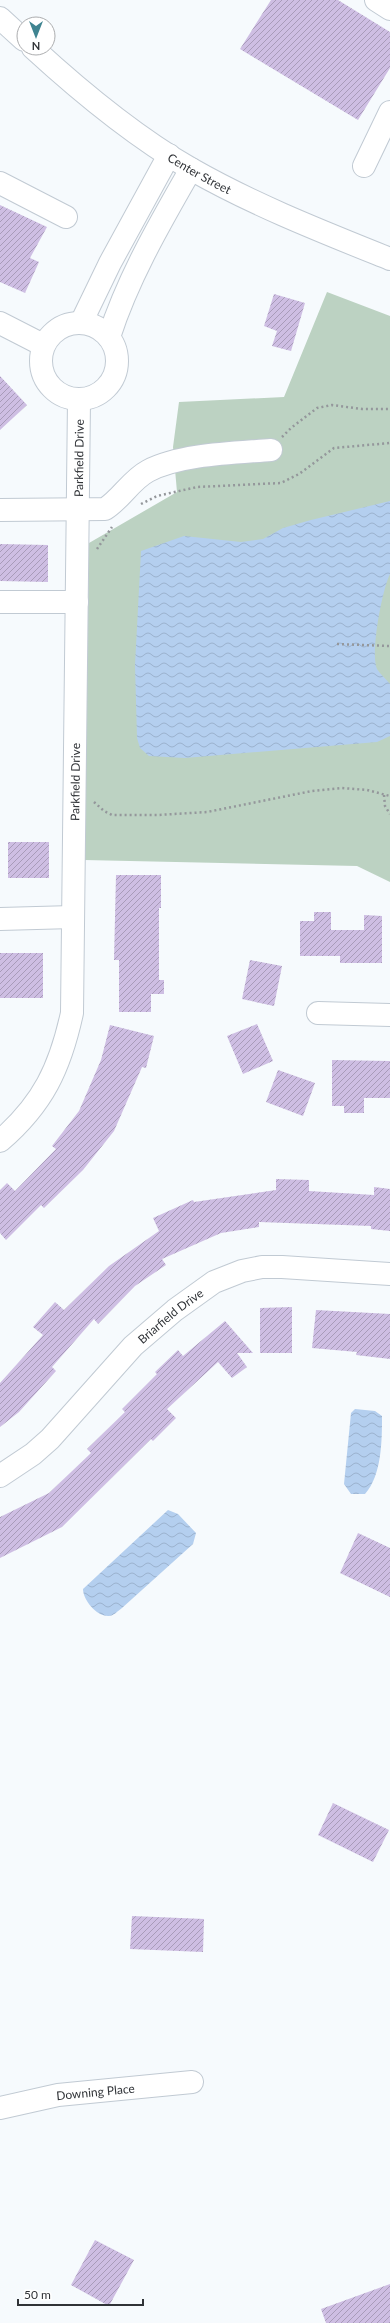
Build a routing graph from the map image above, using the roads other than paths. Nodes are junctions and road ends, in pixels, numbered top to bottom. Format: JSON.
{"nodes":[{"id":1,"x":376,"y":0,"type":"edge"},
{"id":2,"x":390,"y":9,"type":"edge"},
{"id":3,"x":0,"y":18,"type":"edge"},
{"id":4,"x":16,"y":33,"type":"edge"},
{"id":5,"x":42,"y":56,"type":"edge"},
{"id":6,"x":390,"y":112,"type":"edge"},
{"id":7,"x":169,"y":155,"type":"junction"},
{"id":8,"x":364,"y":166,"type":"dead end"},
{"id":9,"x":191,"y":169,"type":"junction"},
{"id":10,"x":0,"y":183,"type":"edge"},
{"id":11,"x":66,"y":217,"type":"dead end"},
{"id":12,"x":390,"y":259,"type":"edge"},
{"id":13,"x":0,"y":323,"type":"edge"},
{"id":14,"x":81,"y":323,"type":"junction"},
{"id":15,"x":109,"y":338,"type":"junction"},
{"id":16,"x":44,"y":345,"type":"junction"},
{"id":17,"x":79,"y":400,"type":"junction"},
{"id":18,"x":271,"y":450,"type":"road end"},
{"id":19,"x":0,"y":510,"type":"edge"},
{"id":20,"x":76,"y":511,"type":"junction"},
{"id":21,"x":0,"y":602,"type":"edge"},
{"id":22,"x":77,"y":602,"type":"junction"},
{"id":23,"x":73,"y":917,"type":"junction"},
{"id":24,"x":0,"y":919,"type":"edge"},
{"id":25,"x":318,"y":1013,"type":"dead end"},
{"id":26,"x":390,"y":1015,"type":"edge"},
{"id":27,"x":0,"y":1141,"type":"edge"},
{"id":28,"x":390,"y":1274,"type":"edge"},
{"id":29,"x":0,"y":1476,"type":"edge"},
{"id":30,"x":192,"y":2082,"type":"dead end"},
{"id":31,"x":0,"y":2108,"type":"edge"}],
"edges":[{"from":1,"to":2,"type":"street"},
{"from":3,"to":4,"type":"street"},
{"from":5,"to":7,"type":"street","name":"Center Street"},
{"from":6,"to":8,"type":"street"},
{"from":7,"to":9,"type":"street","name":"Center Street"},
{"from":7,"to":14,"type":"street"},
{"from":9,"to":12,"type":"street","name":"Center Street"},
{"from":9,"to":15,"type":"street"},
{"from":10,"to":11,"type":"street"},
{"from":13,"to":16,"type":"street"},
{"from":14,"to":15,"type":"street"},
{"from":14,"to":16,"type":"street"},
{"from":15,"to":17,"type":"street"},
{"from":16,"to":17,"type":"street"},
{"from":17,"to":20,"type":"street","name":"Parkfield Drive"},
{"from":18,"to":20,"type":"street"},
{"from":19,"to":20,"type":"street"},
{"from":20,"to":22,"type":"street","name":"Parkfield Drive"},
{"from":21,"to":22,"type":"street"},
{"from":22,"to":23,"type":"street","name":"Parkfield Drive"},
{"from":23,"to":24,"type":"street"},
{"from":23,"to":27,"type":"street","name":"Parkfield Drive"},
{"from":25,"to":26,"type":"street"},
{"from":28,"to":29,"type":"street","name":"Briarfield Drive"},
{"from":30,"to":31,"type":"street","name":"Downing Place"}]}
